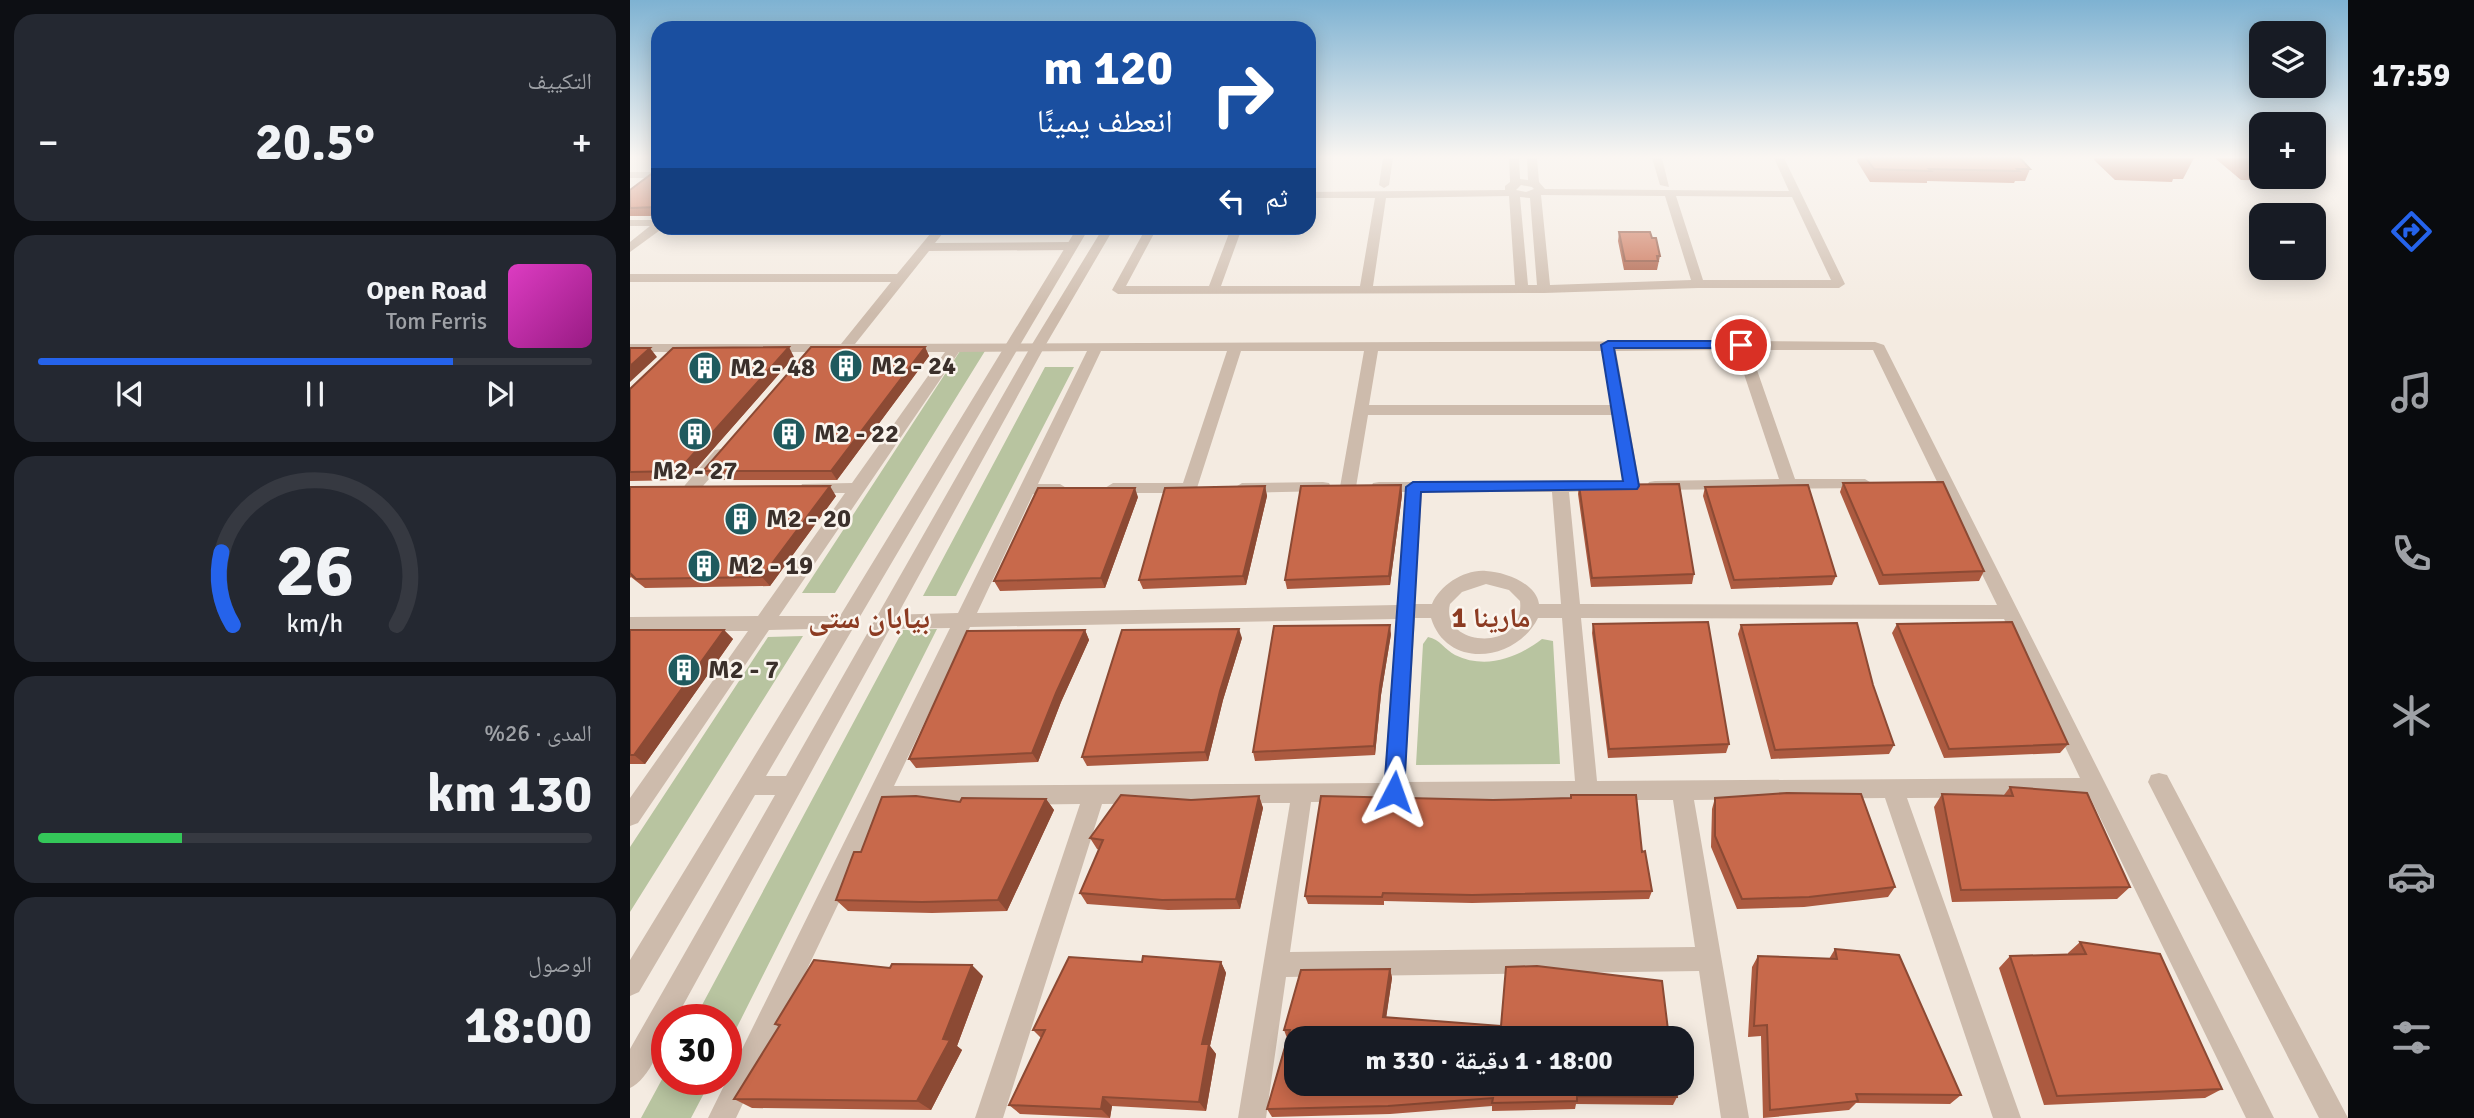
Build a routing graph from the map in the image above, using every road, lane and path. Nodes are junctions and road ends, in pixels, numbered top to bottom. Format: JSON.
{"nodes":[{"id":1,"x":1380,"y":210,"type":"edge"},
{"id":2,"x":1516,"y":210,"type":"edge"},
{"id":3,"x":1538,"y":210,"type":"edge"},
{"id":4,"x":1674,"y":210,"type":"edge"},
{"id":5,"x":1803,"y":210,"type":"edge"},
{"id":6,"x":630,"y":223,"type":"edge"},
{"id":7,"x":651,"y":224,"type":"edge"},
{"id":8,"x":651,"y":230,"type":"edge"},
{"id":9,"x":935,"y":235,"type":"edge"},
{"id":10,"x":1104,"y":235,"type":"edge"},
{"id":11,"x":1147,"y":235,"type":"edge"},
{"id":12,"x":1233,"y":235,"type":"edge"},
{"id":13,"x":1077,"y":236,"type":"edge"},
{"id":14,"x":925,"y":247,"type":"junction"},
{"id":15,"x":630,"y":248,"type":"edge"},
{"id":16,"x":630,"y":278,"type":"edge"},
{"id":17,"x":899,"y":278,"type":"junction"},
{"id":18,"x":1698,"y":284,"type":"junction"},
{"id":19,"x":1214,"y":289,"type":"junction"},
{"id":20,"x":1366,"y":289,"type":"junction"},
{"id":21,"x":1522,"y":289,"type":"junction"},
{"id":22,"x":1544,"y":289,"type":"junction"},
{"id":23,"x":1608,"y":345,"type":"junction"},
{"id":24,"x":1741,"y":345,"type":"junction"},
{"id":25,"x":1010,"y":346,"type":"junction"},
{"id":26,"x":1038,"y":346,"type":"junction"},
{"id":27,"x":1097,"y":346,"type":"junction"},
{"id":28,"x":1236,"y":346,"type":"junction"},
{"id":29,"x":1372,"y":346,"type":"junction"},
{"id":30,"x":679,"y":347,"type":"junction"},
{"id":31,"x":814,"y":347,"type":"junction"},
{"id":32,"x":845,"y":347,"type":"junction"},
{"id":33,"x":955,"y":347,"type":"junction"},
{"id":34,"x":630,"y":348,"type":"edge"},
{"id":35,"x":659,"y":366,"type":"edge"},
{"id":36,"x":796,"y":367,"type":"edge"},
{"id":37,"x":1361,"y":410,"type":"junction"},
{"id":38,"x":1618,"y":410,"type":"junction"},
{"id":39,"x":735,"y":438,"type":"edge"},
{"id":40,"x":1880,"y":484,"type":"edge"},
{"id":41,"x":1789,"y":485,"type":"junction"},
{"id":42,"x":1560,"y":486,"type":"junction"},
{"id":43,"x":1632,"y":486,"type":"junction"},
{"id":44,"x":1349,"y":487,"type":"junction"},
{"id":45,"x":1413,"y":487,"type":"junction"},
{"id":46,"x":788,"y":488,"type":"edge"},
{"id":47,"x":857,"y":488,"type":"junction"},
{"id":48,"x":1229,"y":488,"type":"edge"},
{"id":49,"x":719,"y":489,"type":"edge"},
{"id":50,"x":1028,"y":489,"type":"junction"},
{"id":51,"x":1439,"y":611,"type":"junction"},
{"id":52,"x":1531,"y":611,"type":"junction"},
{"id":53,"x":1571,"y":611,"type":"junction"},
{"id":54,"x":1407,"y":612,"type":"junction"},
{"id":55,"x":2010,"y":612,"type":"junction"},
{"id":56,"x":964,"y":620,"type":"junction"},
{"id":57,"x":884,"y":622,"type":"junction"},
{"id":58,"x":630,"y":624,"type":"edge"},
{"id":59,"x":763,"y":624,"type":"junction"},
{"id":60,"x":845,"y":624,"type":"junction"},
{"id":61,"x":2159,"y":782,"type":"dead end"},
{"id":62,"x":793,"y":785,"type":"junction"},
{"id":63,"x":748,"y":786,"type":"junction"},
{"id":64,"x":2096,"y":787,"type":"junction"},
{"id":65,"x":1893,"y":789,"type":"junction"},
{"id":66,"x":1682,"y":790,"type":"junction"},
{"id":67,"x":1587,"y":791,"type":"junction"},
{"id":68,"x":1394,"y":792,"type":"junction"},
{"id":69,"x":1302,"y":793,"type":"junction"},
{"id":70,"x":1094,"y":794,"type":"junction"},
{"id":71,"x":637,"y":796,"type":"edge"},
{"id":72,"x":878,"y":796,"type":"junction"},
{"id":73,"x":630,"y":816,"type":"edge"},
{"id":74,"x":1710,"y":959,"type":"junction"},
{"id":75,"x":1276,"y":965,"type":"junction"},
{"id":76,"x":630,"y":983,"type":"edge"},
{"id":77,"x":630,"y":1075,"type":"edge"},
{"id":78,"x":722,"y":1118,"type":"edge"},
{"id":79,"x":989,"y":1118,"type":"edge"},
{"id":80,"x":1252,"y":1118,"type":"edge"},
{"id":81,"x":1735,"y":1118,"type":"edge"},
{"id":82,"x":2007,"y":1118,"type":"edge"},
{"id":83,"x":2260,"y":1118,"type":"edge"},
{"id":84,"x":2334,"y":1118,"type":"edge"}],
"edges":[{"from":1,"to":20,"type":"street"},
{"from":2,"to":21,"type":"street"},
{"from":3,"to":22,"type":"street"},
{"from":4,"to":18,"type":"street"},
{"from":5,"to":18,"type":"street"},
{"from":6,"to":7,"type":"street"},
{"from":8,"to":15,"type":"street"},
{"from":9,"to":14,"type":"street"},
{"from":10,"to":26,"type":"street"},
{"from":11,"to":19,"type":"street"},
{"from":12,"to":19,"type":"street"},
{"from":13,"to":14,"type":"street"},
{"from":13,"to":25,"type":"street"},
{"from":14,"to":17,"type":"street"},
{"from":16,"to":17,"type":"street"},
{"from":17,"to":32,"type":"street"},
{"from":18,"to":22,"type":"street"},
{"from":19,"to":20,"type":"street"},
{"from":20,"to":21,"type":"street"},
{"from":21,"to":22,"type":"street"},
{"from":23,"to":24,"type":"street"},
{"from":23,"to":29,"type":"street"},
{"from":23,"to":38,"type":"street"},
{"from":24,"to":41,"type":"street"},
{"from":24,"to":55,"type":"street"},
{"from":25,"to":26,"type":"street"},
{"from":25,"to":33,"type":"street"},
{"from":25,"to":60,"type":"street"},
{"from":26,"to":27,"type":"street"},
{"from":26,"to":57,"type":"street"},
{"from":27,"to":28,"type":"street"},
{"from":27,"to":50,"type":"street"},
{"from":28,"to":29,"type":"street"},
{"from":28,"to":50,"type":"street"},
{"from":29,"to":37,"type":"street"},
{"from":30,"to":31,"type":"street"},
{"from":30,"to":34,"type":"street"},
{"from":30,"to":35,"type":"street"},
{"from":31,"to":32,"type":"street"},
{"from":31,"to":36,"type":"street"},
{"from":32,"to":33,"type":"street"},
{"from":33,"to":47,"type":"street"},
{"from":37,"to":38,"type":"street"},
{"from":37,"to":44,"type":"street"},
{"from":38,"to":43,"type":"street"},
{"from":39,"to":49,"type":"street"},
{"from":40,"to":41,"type":"street"},
{"from":41,"to":43,"type":"street"},
{"from":42,"to":43,"type":"street"},
{"from":42,"to":45,"type":"street"},
{"from":42,"to":53,"type":"street"},
{"from":44,"to":45,"type":"street"},
{"from":44,"to":48,"type":"street"},
{"from":45,"to":54,"type":"street"},
{"from":46,"to":47,"type":"street"},
{"from":47,"to":59,"type":"street"},
{"from":50,"to":56,"type":"street"},
{"from":51,"to":52,"type":"street"},
{"from":51,"to":52,"type":"street"},
{"from":51,"to":54,"type":"street"},
{"from":52,"to":53,"type":"street"},
{"from":53,"to":55,"type":"street"},
{"from":53,"to":67,"type":"street"},
{"from":54,"to":56,"type":"street"},
{"from":54,"to":68,"type":"street"},
{"from":55,"to":64,"type":"street"},
{"from":56,"to":57,"type":"street"},
{"from":56,"to":72,"type":"street"},
{"from":57,"to":62,"type":"street"},
{"from":58,"to":59,"type":"street"},
{"from":59,"to":60,"type":"street"},
{"from":59,"to":71,"type":"street"},
{"from":60,"to":63,"type":"street"},
{"from":61,"to":84,"type":"street"},
{"from":62,"to":63,"type":"street"},
{"from":62,"to":77,"type":"street"},
{"from":63,"to":76,"type":"street"},
{"from":64,"to":65,"type":"street"},
{"from":64,"to":83,"type":"street"},
{"from":65,"to":66,"type":"street"},
{"from":65,"to":82,"type":"street"},
{"from":66,"to":67,"type":"street"},
{"from":66,"to":74,"type":"street"},
{"from":67,"to":68,"type":"street"},
{"from":68,"to":69,"type":"street"},
{"from":69,"to":70,"type":"street"},
{"from":69,"to":75,"type":"street"},
{"from":70,"to":72,"type":"street"},
{"from":70,"to":79,"type":"street"},
{"from":71,"to":73,"type":"street"},
{"from":72,"to":78,"type":"street"},
{"from":74,"to":75,"type":"street"},
{"from":74,"to":81,"type":"street"},
{"from":75,"to":80,"type":"street"}]}
